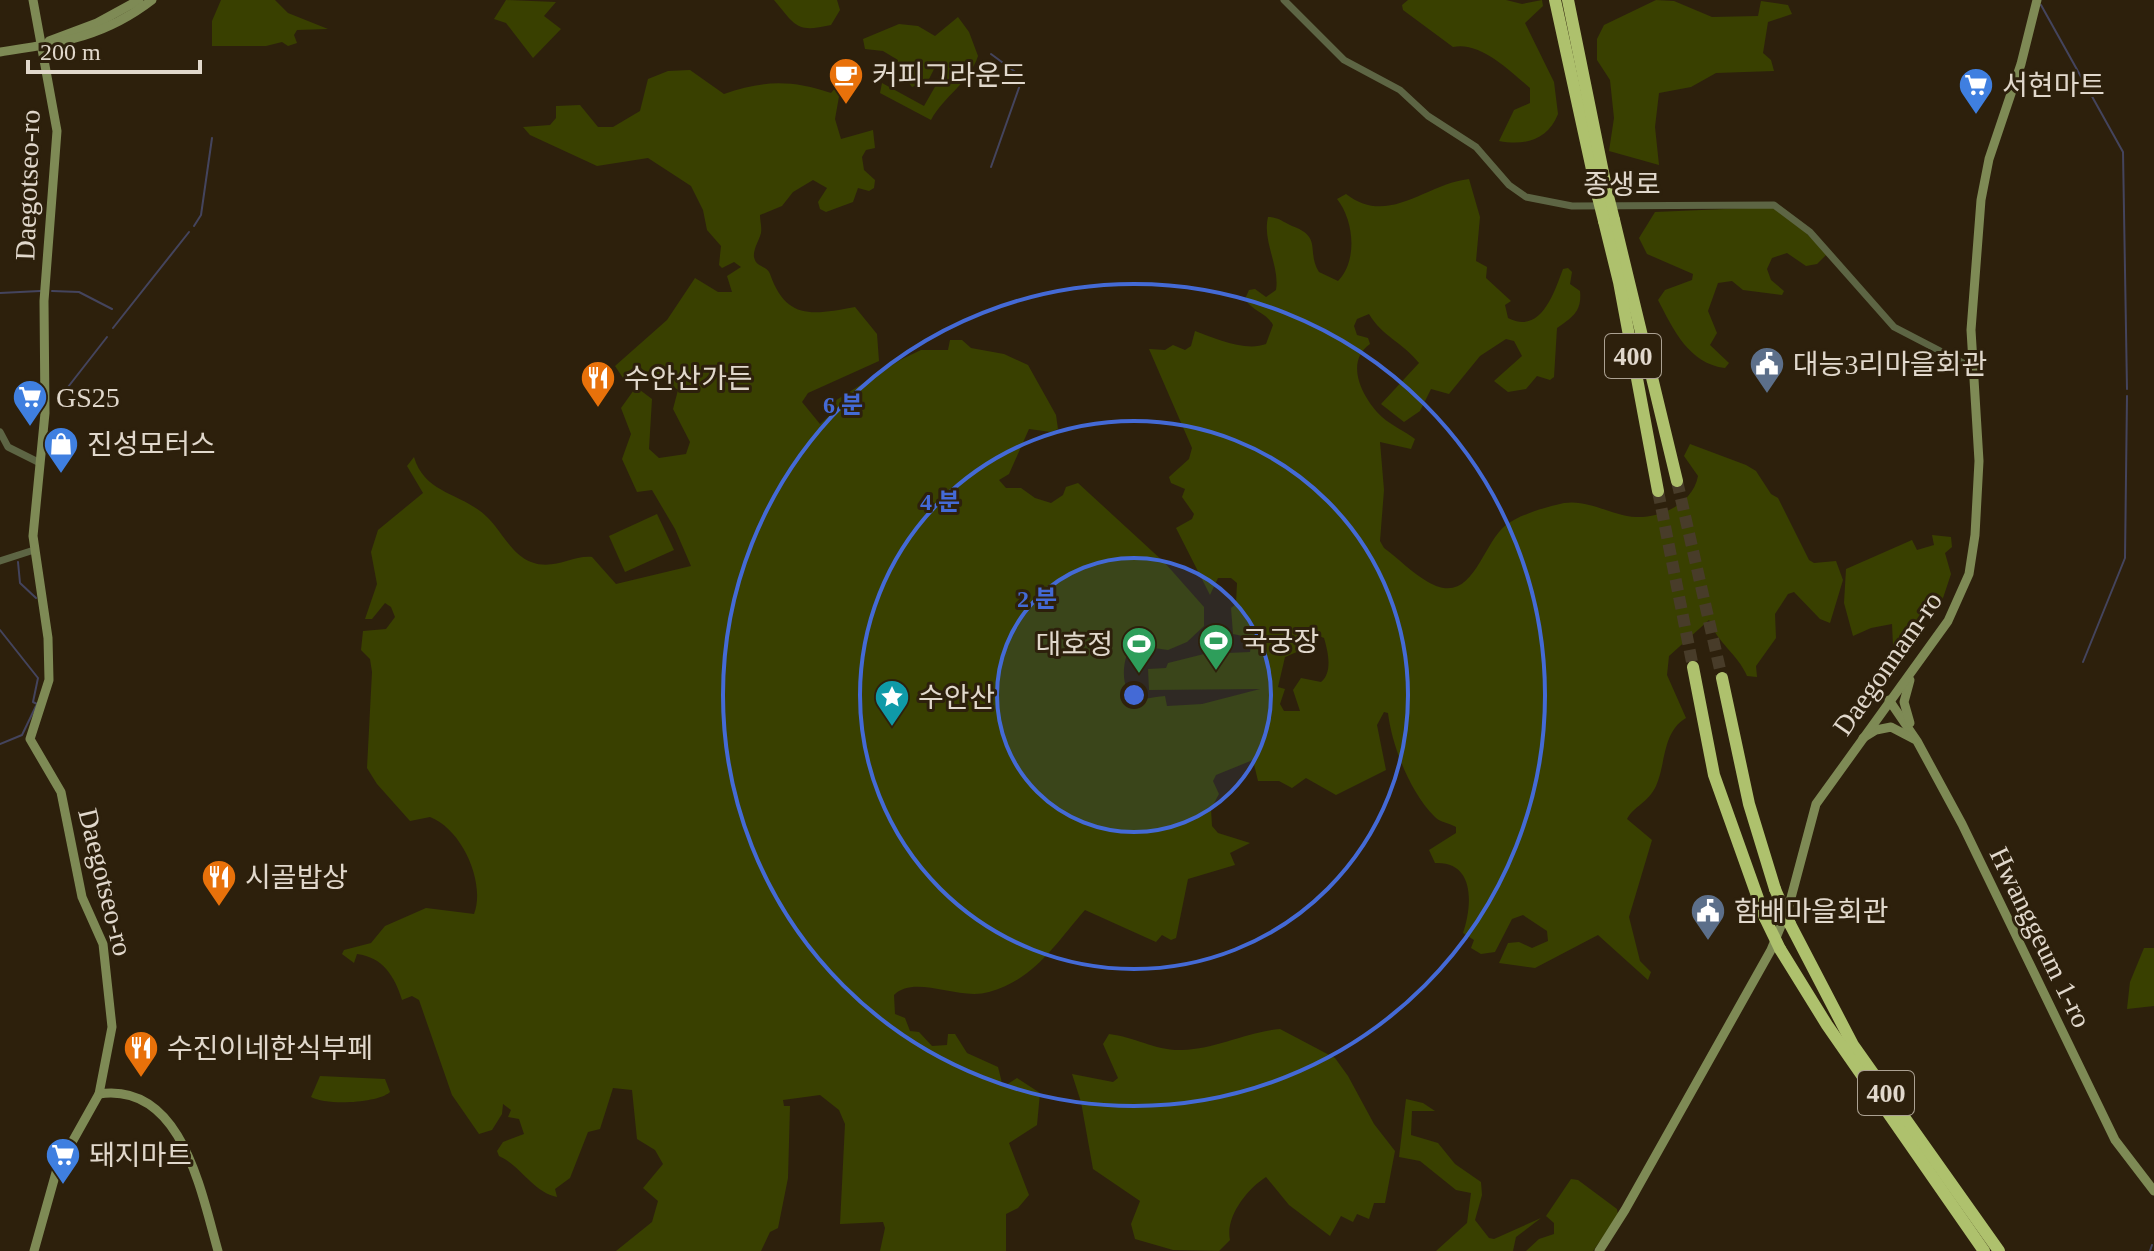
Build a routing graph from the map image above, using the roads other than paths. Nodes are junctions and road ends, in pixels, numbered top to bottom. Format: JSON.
{"nodes":[{"id":1,"x":33,"y":0,"type":"edge"},
{"id":2,"x":139,"y":0,"type":"edge"},
{"id":3,"x":152,"y":0,"type":"edge"},
{"id":4,"x":1284,"y":0,"type":"edge"},
{"id":5,"x":1555,"y":0,"type":"edge"},
{"id":6,"x":1568,"y":0,"type":"edge"},
{"id":7,"x":2037,"y":0,"type":"edge"},
{"id":8,"x":42,"y":44,"type":"junction"},
{"id":9,"x":0,"y":52,"type":"edge"},
{"id":10,"x":1602,"y":194,"type":"junction"},
{"id":11,"x":1609,"y":220,"type":"junction"},
{"id":12,"x":1971,"y":367,"type":"junction"},
{"id":13,"x":0,"y":432,"type":"edge"},
{"id":14,"x":40,"y":463,"type":"junction"},
{"id":15,"x":1677,"y":481,"type":"tunnel mouth"},
{"id":16,"x":1658,"y":491,"type":"tunnel mouth"},
{"id":17,"x":34,"y":550,"type":"junction"},
{"id":18,"x":0,"y":561,"type":"edge"},
{"id":19,"x":1693,"y":667,"type":"tunnel mouth"},
{"id":20,"x":1914,"y":668,"type":"junction"},
{"id":21,"x":1722,"y":678,"type":"tunnel mouth"},
{"id":22,"x":1889,"y":700,"type":"junction"},
{"id":23,"x":1860,"y":740,"type":"junction"},
{"id":24,"x":1917,"y":741,"type":"junction"},
{"id":25,"x":99,"y":1094,"type":"junction"},
{"id":26,"x":2154,"y":1191,"type":"edge"},
{"id":27,"x":34,"y":1251,"type":"edge"},
{"id":28,"x":218,"y":1251,"type":"edge"},
{"id":29,"x":1599,"y":1251,"type":"edge"},
{"id":30,"x":1984,"y":1251,"type":"edge"},
{"id":31,"x":1999,"y":1251,"type":"edge"}],
"edges":[{"from":1,"to":8,"type":"street","name":"Daegotseo-ro"},
{"from":2,"to":8,"type":"street"},
{"from":3,"to":8,"type":"street"},
{"from":4,"to":12,"type":"street","name":"종생로"},
{"from":5,"to":10,"type":"highway","number":"400"},
{"from":6,"to":10,"type":"highway","number":"400"},
{"from":7,"to":12,"type":"street","name":"Daegonnam-ro"},
{"from":8,"to":9,"type":"street"},
{"from":8,"to":14,"type":"street","name":"Daegotseo-ro"},
{"from":10,"to":11,"type":"highway","number":"400","bridge":true},
{"from":11,"to":15,"type":"highway","number":"400"},
{"from":11,"to":16,"type":"highway","number":"400"},
{"from":12,"to":20,"type":"street","name":"Daegonnam-ro"},
{"from":13,"to":14,"type":"street"},
{"from":14,"to":17,"type":"street","name":"Daegotseo-ro"},
{"from":17,"to":18,"type":"street"},
{"from":17,"to":25,"type":"street","name":"Daegotseo-ro"},
{"from":19,"to":30,"type":"highway","number":"400","bridge":true},
{"from":20,"to":22,"type":"street","name":"Daegonnam-ro"},
{"from":20,"to":24,"type":"street"},
{"from":21,"to":31,"type":"highway","number":"400","bridge":true},
{"from":22,"to":23,"type":"street","name":"Daegonnam-ro"},
{"from":22,"to":24,"type":"street","name":"Hwanggeum 1-ro"},
{"from":23,"to":24,"type":"street"},
{"from":23,"to":29,"type":"street","name":"Daegonnam-ro"},
{"from":24,"to":26,"type":"street","name":"Hwanggeum 1-ro"},
{"from":25,"to":27,"type":"street","name":"Daegotseo-ro"},
{"from":25,"to":28,"type":"street"}]}
